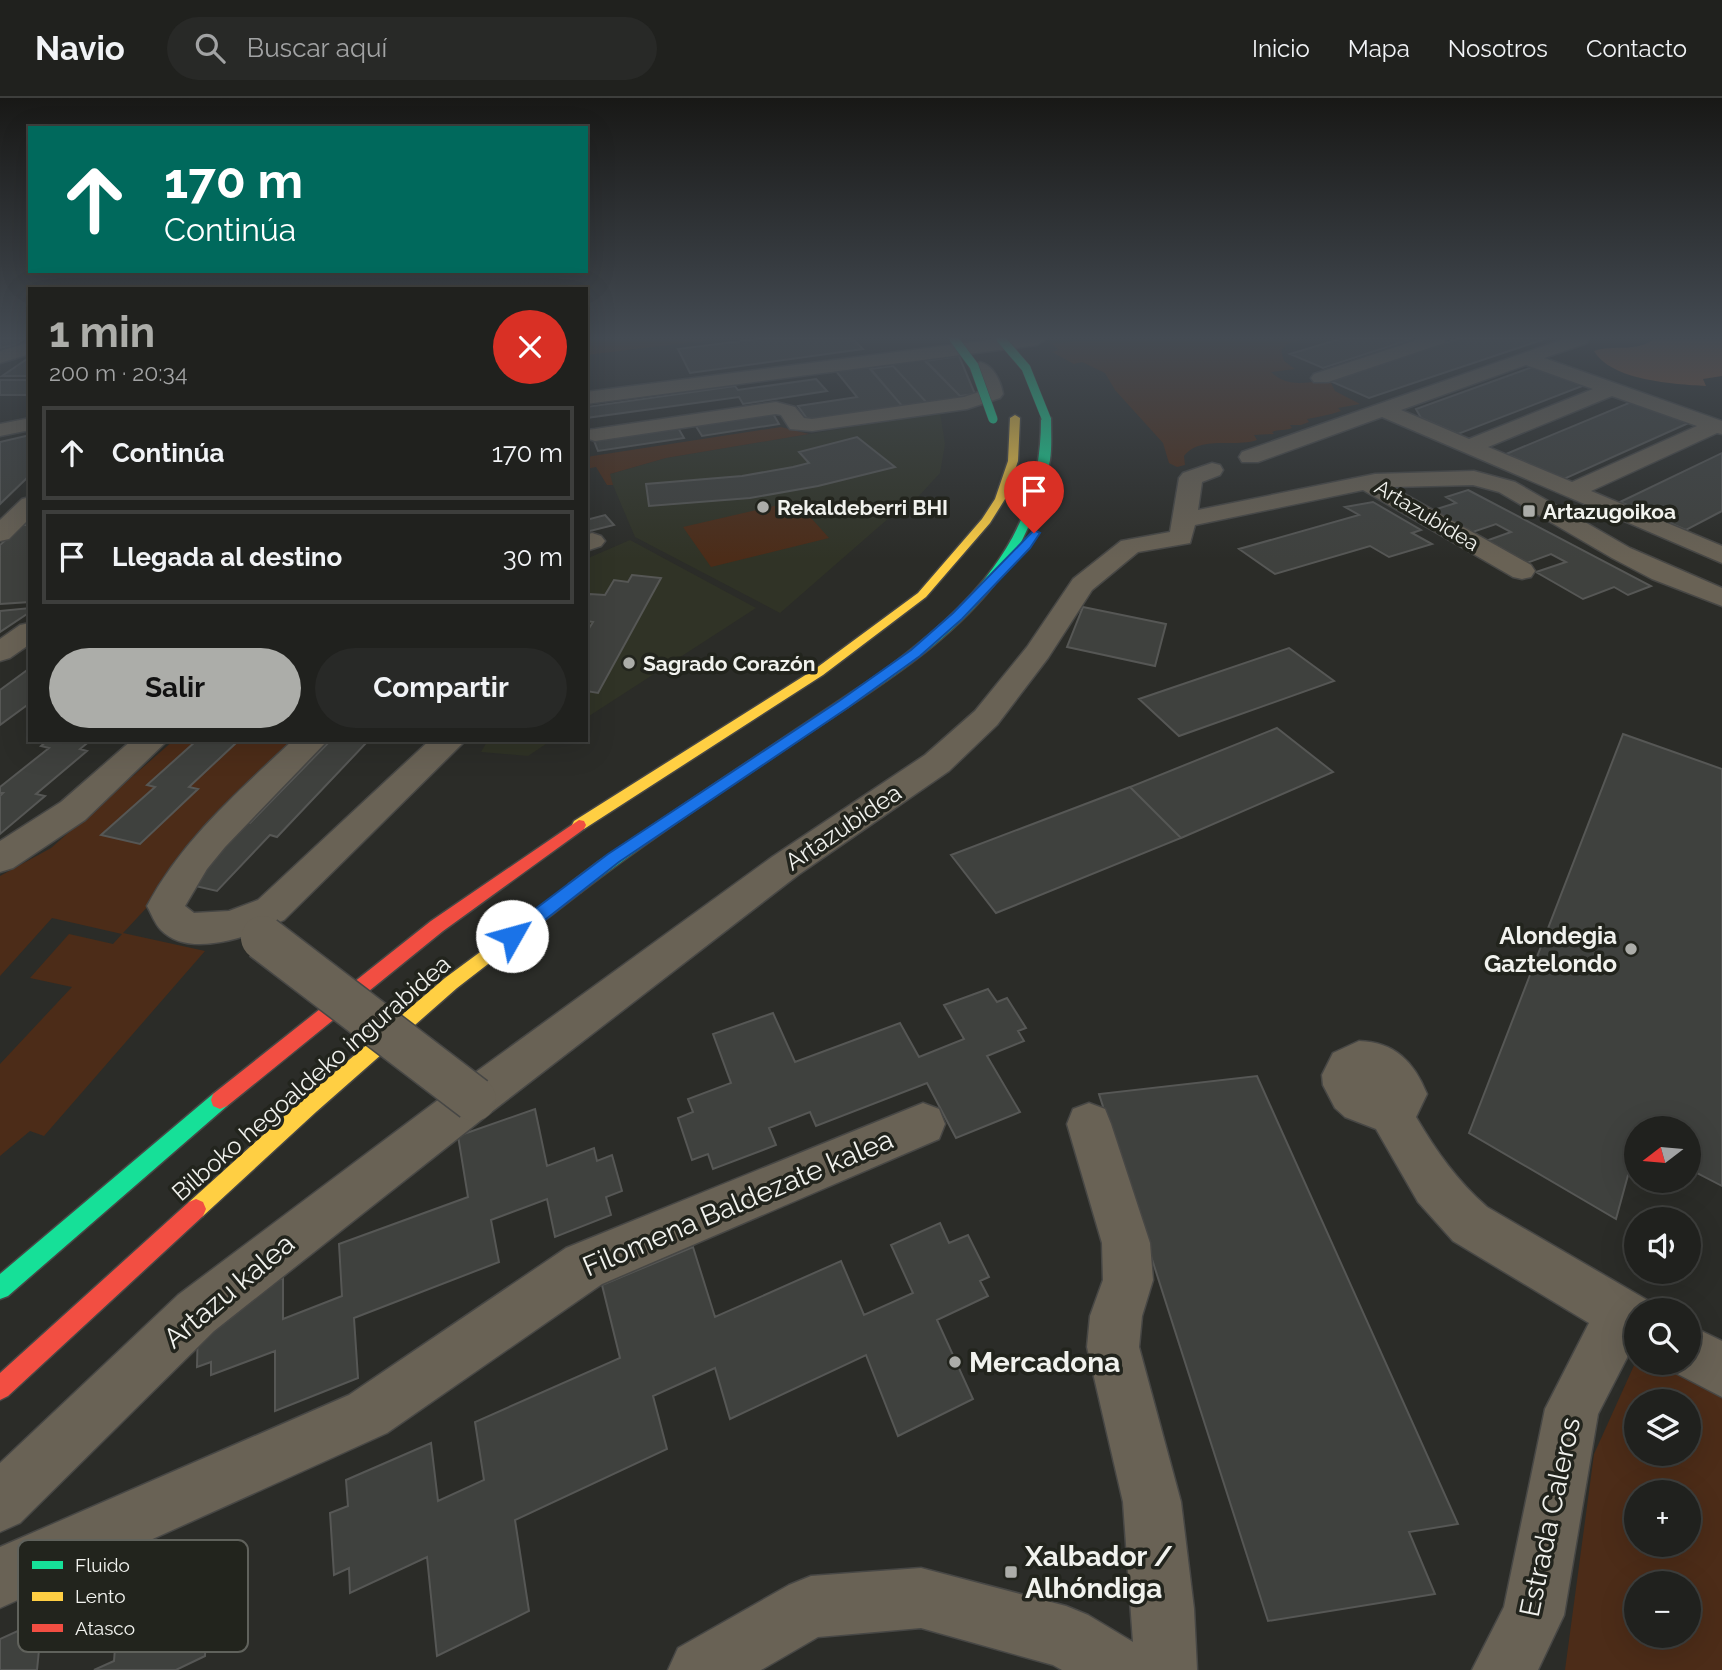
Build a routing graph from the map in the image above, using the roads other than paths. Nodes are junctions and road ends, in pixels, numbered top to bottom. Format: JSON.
{"nodes":[{"id":1,"x":747,"y":412,"type":"edge"},
{"id":2,"x":789,"y":412,"type":"edge"},
{"id":3,"x":901,"y":412,"type":"edge"},
{"id":4,"x":991,"y":412,"type":"edge"},
{"id":5,"x":1013,"y":412,"type":"edge"},
{"id":6,"x":1050,"y":412,"type":"edge"},
{"id":7,"x":1052,"y":412,"type":"edge"},
{"id":8,"x":1377,"y":412,"type":"edge"},
{"id":9,"x":1389,"y":412,"type":"edge"},
{"id":10,"x":1553,"y":412,"type":"edge"},
{"id":11,"x":1677,"y":412,"type":"edge"},
{"id":12,"x":1053,"y":417,"type":"junction"},
{"id":13,"x":28,"y":424,"type":"edge"},
{"id":14,"x":1719,"y":427,"type":"edge"},
{"id":15,"x":0,"y":430,"type":"edge"},
{"id":16,"x":594,"y":435,"type":"dead end"},
{"id":17,"x":996,"y":441,"type":"dead end"},
{"id":18,"x":1475,"y":444,"type":"dead end"},
{"id":19,"x":1380,"y":458,"type":"dead end"},
{"id":20,"x":1415,"y":458,"type":"dead end"},
{"id":21,"x":995,"y":463,"type":"dead end"},
{"id":22,"x":1060,"y":468,"type":"dead end"},
{"id":23,"x":1457,"y":477,"type":"junction"},
{"id":24,"x":1362,"y":483,"type":"junction"},
{"id":25,"x":1580,"y":487,"type":"dead end"},
{"id":26,"x":28,"y":506,"type":"edge"},
{"id":27,"x":1183,"y":528,"type":"junction"},
{"id":28,"x":1037,"y":529,"type":"dead end"},
{"id":29,"x":0,"y":534,"type":"edge"},
{"id":30,"x":1715,"y":545,"type":"edge"},
{"id":31,"x":963,"y":548,"type":"junction"},
{"id":32,"x":1521,"y":571,"type":"dead end"},
{"id":33,"x":1661,"y":573,"type":"junction"},
{"id":34,"x":990,"y":583,"type":"junction"},
{"id":35,"x":1722,"y":598,"type":"edge"},
{"id":36,"x":28,"y":632,"type":"edge"},
{"id":37,"x":0,"y":652,"type":"edge"},
{"id":38,"x":150,"y":742,"type":"edge"},
{"id":39,"x":310,"y":742,"type":"edge"},
{"id":40,"x":448,"y":742,"type":"edge"},
{"id":41,"x":0,"y":859,"type":"edge"},
{"id":42,"x":263,"y":938,"type":"dead end"},
{"id":43,"x":474,"y":1099,"type":"junction"},
{"id":44,"x":1390,"y":1111,"type":"dead end"},
{"id":45,"x":1089,"y":1124,"type":"dead end"},
{"id":46,"x":923,"y":1125,"type":"dead end"},
{"id":47,"x":0,"y":1288,"type":"edge"},
{"id":48,"x":1624,"y":1324,"type":"edge"},
{"id":49,"x":1624,"y":1328,"type":"edge"},
{"id":50,"x":1701,"y":1358,"type":"edge"},
{"id":51,"x":1722,"y":1370,"type":"edge"},
{"id":52,"x":0,"y":1388,"type":"edge"},
{"id":53,"x":0,"y":1503,"type":"edge"},
{"id":54,"x":85,"y":1540,"type":"edge"},
{"id":55,"x":18,"y":1570,"type":"edge"},
{"id":56,"x":0,"y":1578,"type":"edge"},
{"id":57,"x":700,"y":1670,"type":"edge"},
{"id":58,"x":1122,"y":1670,"type":"edge"},
{"id":59,"x":1165,"y":1670,"type":"edge"},
{"id":60,"x":1503,"y":1670,"type":"edge"}],
"edges":[{"from":1,"to":16,"type":"street"},
{"from":2,"to":3,"type":"street"},
{"from":4,"to":17,"type":"highway","bridge":true},
{"from":5,"to":31,"type":"highway","name":"Bilboko hegoaldeko ingurabidea"},
{"from":6,"to":12,"type":"highway","name":"Bilboko hegoaldeko ingurabidea","bridge":true},
{"from":7,"to":12,"type":"highway"},
{"from":8,"to":27,"type":"street"},
{"from":9,"to":30,"type":"street"},
{"from":10,"to":18,"type":"street"},
{"from":11,"to":14,"type":"street"},
{"from":12,"to":22,"type":"highway"},
{"from":12,"to":34,"type":"highway","name":"Bilboko hegoaldeko ingurabidea"},
{"from":13,"to":15,"type":"street"},
{"from":14,"to":25,"type":"street"},
{"from":19,"to":24,"type":"street","name":"Artazubidea"},
{"from":20,"to":23,"type":"street","name":"Artazubidea"},
{"from":21,"to":31,"type":"highway"},
{"from":23,"to":24,"type":"street","name":"Artazubidea"},
{"from":23,"to":33,"type":"street","name":"Artazubidea"},
{"from":24,"to":27,"type":"street","name":"Artazubidea"},
{"from":24,"to":32,"type":"street","name":"Artazubidea"},
{"from":26,"to":29,"type":"street"},
{"from":27,"to":43,"type":"street","name":"Artazubidea"},
{"from":28,"to":34,"type":"highway"},
{"from":30,"to":33,"type":"street"},
{"from":31,"to":47,"type":"highway","name":"Bilboko hegoaldeko ingurabidea"},
{"from":33,"to":35,"type":"street","name":"Artazubidea"},
{"from":34,"to":52,"type":"highway","name":"Bilboko hegoaldeko ingurabidea"},
{"from":36,"to":37,"type":"street"},
{"from":38,"to":41,"type":"street"},
{"from":39,"to":40,"type":"street"},
{"from":42,"to":43,"type":"street","bridge":true},
{"from":43,"to":53,"type":"street","name":"Artazu kalea"},
{"from":44,"to":48,"type":"street"},
{"from":45,"to":59,"type":"street"},
{"from":46,"to":54,"type":"street","name":"Filomena Baldezate kalea"},
{"from":49,"to":60,"type":"street","name":"Estrada Caleros"},
{"from":50,"to":51,"type":"street"},
{"from":55,"to":56,"type":"street","name":"Filomena Baldezate kalea"},
{"from":57,"to":58,"type":"street"}]}
